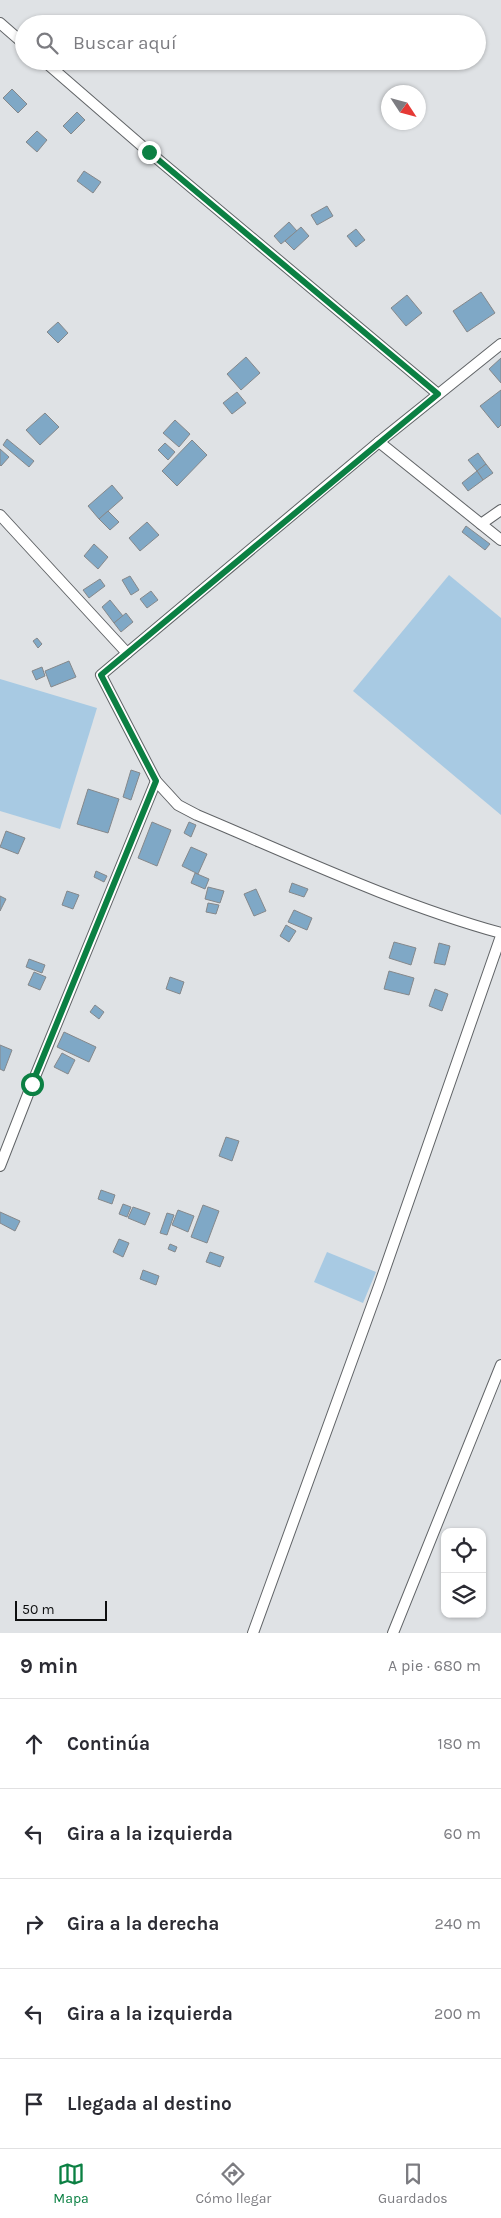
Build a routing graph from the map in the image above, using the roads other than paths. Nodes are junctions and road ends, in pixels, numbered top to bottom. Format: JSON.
{"nodes":[{"id":1,"x":0,"y":23,"type":"edge"},
{"id":2,"x":15,"y":36,"type":"edge"},
{"id":3,"x":54,"y":70,"type":"edge"},
{"id":4,"x":501,"y":344,"type":"edge"},
{"id":5,"x":438,"y":394,"type":"junction"},
{"id":6,"x":379,"y":442,"type":"junction"},
{"id":7,"x":501,"y":510,"type":"edge"},
{"id":8,"x":0,"y":515,"type":"edge"},
{"id":9,"x":481,"y":524,"type":"junction"},
{"id":10,"x":501,"y":540,"type":"edge"},
{"id":11,"x":126,"y":653,"type":"junction"},
{"id":12,"x":156,"y":781,"type":"junction"},
{"id":13,"x":501,"y":935,"type":"edge"},
{"id":14,"x":0,"y":1166,"type":"edge"},
{"id":15,"x":501,"y":1366,"type":"edge"},
{"id":16,"x":253,"y":1633,"type":"edge"},
{"id":17,"x":393,"y":1633,"type":"edge"}],
"edges":[{"from":1,"to":2,"type":"street"},
{"from":3,"to":5,"type":"street"},
{"from":4,"to":5,"type":"street"},
{"from":5,"to":6,"type":"street"},
{"from":6,"to":9,"type":"street"},
{"from":6,"to":11,"type":"street"},
{"from":7,"to":9,"type":"street"},
{"from":8,"to":11,"type":"street"},
{"from":9,"to":10,"type":"street"},
{"from":11,"to":12,"type":"street"},
{"from":12,"to":13,"type":"street"},
{"from":12,"to":14,"type":"street"},
{"from":13,"to":16,"type":"street"},
{"from":15,"to":17,"type":"street"}]}
